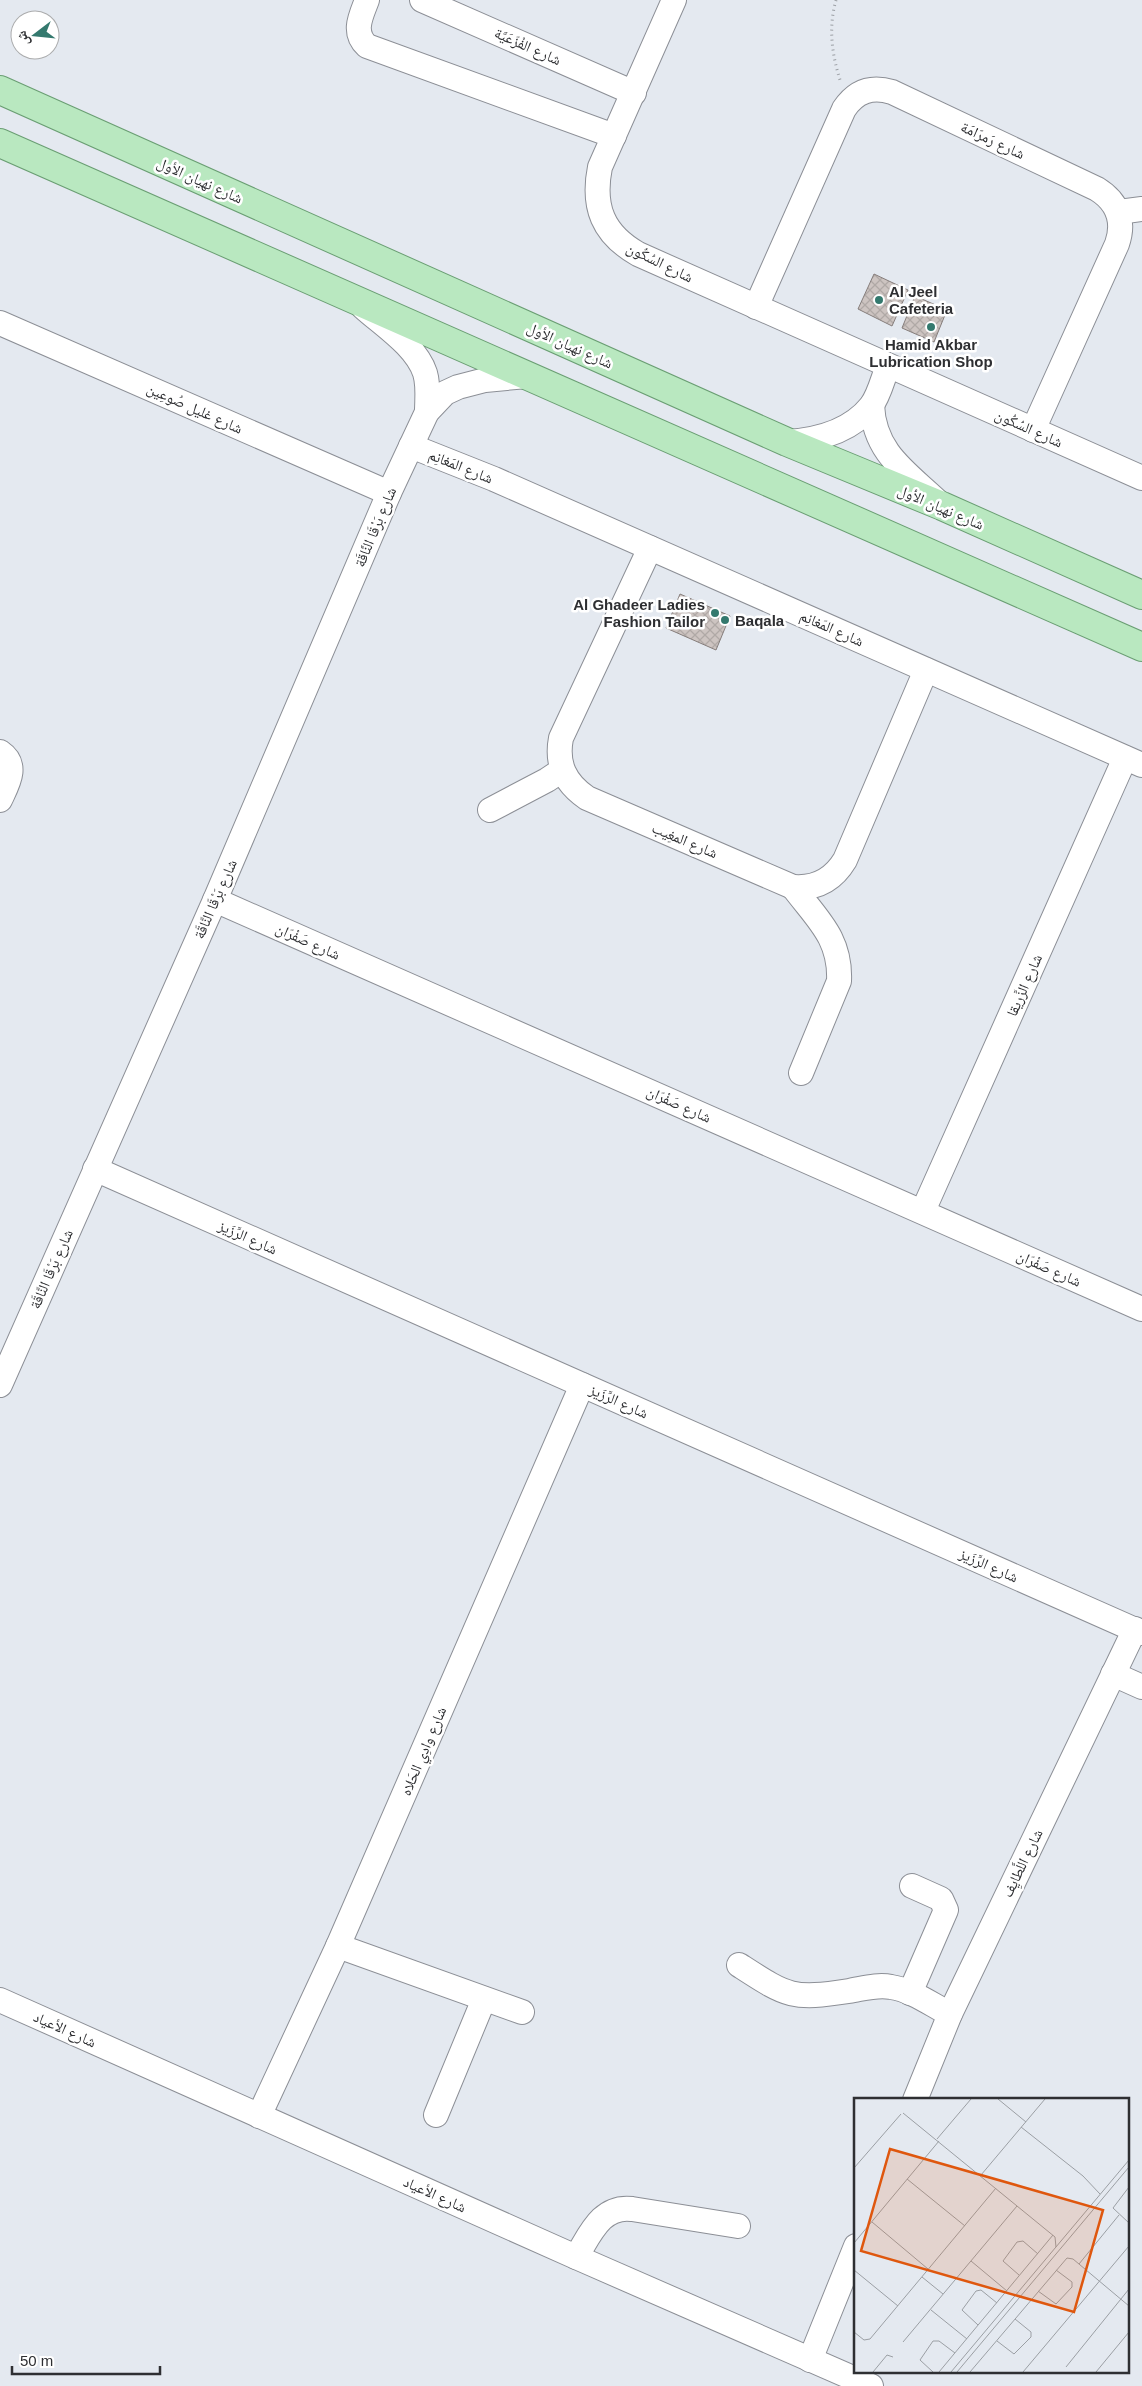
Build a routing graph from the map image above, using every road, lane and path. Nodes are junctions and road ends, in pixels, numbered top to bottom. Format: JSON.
{"nodes":[{"id":1,"x":367,"y":0,"type":"edge"},
{"id":2,"x":422,"y":0,"type":"edge"},
{"id":3,"x":674,"y":0,"type":"edge"},
{"id":4,"x":836,"y":0,"type":"edge"},
{"id":5,"x":0,"y":90,"type":"edge"},
{"id":6,"x":634,"y":92,"type":"junction"},
{"id":7,"x":849,"y":101,"type":"junction"},
{"id":8,"x":614,"y":136,"type":"junction"},
{"id":9,"x":0,"y":143,"type":"edge"},
{"id":10,"x":1142,"y":209,"type":"edge"},
{"id":11,"x":1119,"y":212,"type":"junction"},
{"id":12,"x":352,"y":297,"type":"junction"},
{"id":13,"x":756,"y":307,"type":"junction"},
{"id":14,"x":0,"y":323,"type":"edge"},
{"id":15,"x":888,"y":366,"type":"junction"},
{"id":16,"x":527,"y":376,"type":"junction"},
{"id":17,"x":872,"y":405,"type":"junction"},
{"id":18,"x":427,"y":412,"type":"junction"},
{"id":19,"x":1033,"y":430,"type":"junction"},
{"id":20,"x":787,"y":442,"type":"junction"},
{"id":21,"x":411,"y":446,"type":"junction"},
{"id":22,"x":1142,"y":478,"type":"edge"},
{"id":23,"x":390,"y":493,"type":"junction"},
{"id":24,"x":942,"y":506,"type":"junction"},
{"id":25,"x":650,"y":548,"type":"junction"},
{"id":26,"x":1142,"y":595,"type":"edge"},
{"id":27,"x":1142,"y":648,"type":"edge"},
{"id":28,"x":926,"y":670,"type":"junction"},
{"id":29,"x":0,"y":752,"type":"edge"},
{"id":30,"x":1134,"y":762,"type":"edge"},
{"id":31,"x":562,"y":770,"type":"junction"},
{"id":32,"x":0,"y":800,"type":"edge"},
{"id":33,"x":490,"y":810,"type":"dead end"},
{"id":34,"x":793,"y":887,"type":"junction"},
{"id":35,"x":215,"y":900,"type":"junction"},
{"id":36,"x":801,"y":1073,"type":"dead end"},
{"id":37,"x":95,"y":1169,"type":"junction"},
{"id":38,"x":923,"y":1211,"type":"junction"},
{"id":39,"x":1142,"y":1309,"type":"edge"},
{"id":40,"x":2,"y":1372,"type":"edge"},
{"id":41,"x":582,"y":1384,"type":"junction"},
{"id":42,"x":1138,"y":1631,"type":"edge"},
{"id":43,"x":1113,"y":1674,"type":"junction"},
{"id":44,"x":1142,"y":1687,"type":"edge"},
{"id":45,"x":912,"y":1886,"type":"dead end"},
{"id":46,"x":338,"y":1946,"type":"junction"},
{"id":47,"x":738,"y":1965,"type":"dead end"},
{"id":48,"x":910,"y":1993,"type":"junction"},
{"id":49,"x":484,"y":1998,"type":"junction"},
{"id":50,"x":0,"y":2000,"type":"edge"},
{"id":51,"x":522,"y":2012,"type":"dead end"},
{"id":52,"x":950,"y":2014,"type":"junction"},
{"id":53,"x":916,"y":2098,"type":"edge"},
{"id":54,"x":259,"y":2116,"type":"junction"},
{"id":55,"x":436,"y":2116,"type":"dead end"},
{"id":56,"x":738,"y":2226,"type":"dead end"},
{"id":57,"x":854,"y":2251,"type":"edge"},
{"id":58,"x":576,"y":2257,"type":"junction"},
{"id":59,"x":810,"y":2360,"type":"junction"},
{"id":60,"x":871,"y":2386,"type":"edge"}],
"edges":[{"from":1,"to":8,"type":"street"},
{"from":2,"to":6,"type":"street","name":"شارع الفْزَعَيَّة"},
{"from":3,"to":6,"type":"street","name":"شارع السُكُون"},
{"from":4,"to":7,"type":"path"},
{"from":5,"to":20,"type":"main road","name":"شارع نهيان الأول"},
{"from":6,"to":8,"type":"street","name":"شارع السُكُون"},
{"from":7,"to":11,"type":"street","name":"شارع رَمرَامَة"},
{"from":7,"to":13,"type":"street"},
{"from":8,"to":13,"type":"street","name":"شارع السُكُون"},
{"from":9,"to":12,"type":"main road"},
{"from":10,"to":11,"type":"street"},
{"from":11,"to":19,"type":"street"},
{"from":12,"to":16,"type":"main road"},
{"from":12,"to":18,"type":"street","name":"شارع بَرْقَا النَّاقَة"},
{"from":13,"to":15,"type":"street","name":"شارع السُكُون"},
{"from":14,"to":23,"type":"street","name":"شارع غليل صُوعِين"},
{"from":15,"to":17,"type":"street"},
{"from":15,"to":19,"type":"street","name":"شارع السُكُون"},
{"from":16,"to":18,"type":"street","name":"شارع بَرْقَا النَّاقَة"},
{"from":16,"to":27,"type":"main road"},
{"from":17,"to":20,"type":"street"},
{"from":17,"to":24,"type":"street"},
{"from":18,"to":21,"type":"street","name":"شارع بَرْقَا النَّاقَة"},
{"from":19,"to":22,"type":"street","name":"شارع السُكُون"},
{"from":20,"to":24,"type":"main road","name":"شارع نهيان الأول"},
{"from":21,"to":23,"type":"street","name":"شارع بَرْقَا النَّاقَة"},
{"from":21,"to":25,"type":"street","name":"شارع المَغانِم"},
{"from":23,"to":35,"type":"street","name":"شارع بَرْقَا النَّاقَة"},
{"from":24,"to":26,"type":"main road","name":"شارع نهيان الأول"},
{"from":25,"to":28,"type":"street","name":"شارع المَغانِم"},
{"from":25,"to":31,"type":"street"},
{"from":28,"to":30,"type":"street","name":"شارع المَغانِم"},
{"from":28,"to":34,"type":"street"},
{"from":29,"to":32,"type":"street"},
{"from":30,"to":38,"type":"street","name":"شارع الزِّريقا"},
{"from":31,"to":33,"type":"street"},
{"from":31,"to":34,"type":"street","name":"شارع المغِيب"},
{"from":34,"to":36,"type":"street"},
{"from":35,"to":37,"type":"street","name":"شارع بَرْقَا النَّاقَة"},
{"from":35,"to":38,"type":"street","name":"شارع صَفْرَان"},
{"from":37,"to":40,"type":"street","name":"شارع بَرْقَا النَّاقَة"},
{"from":37,"to":41,"type":"street","name":"شارع الرِّزَيز"},
{"from":38,"to":39,"type":"street","name":"شارع صَفْرَان"},
{"from":41,"to":42,"type":"street","name":"شارع الرِّزَيز"},
{"from":41,"to":46,"type":"street","name":"شارع وادِي الحَلاه"},
{"from":42,"to":43,"type":"street","name":"شارع اللَّطايِف"},
{"from":43,"to":44,"type":"street"},
{"from":43,"to":52,"type":"street","name":"شارع اللَّطايِف"},
{"from":45,"to":48,"type":"street"},
{"from":46,"to":49,"type":"street"},
{"from":46,"to":54,"type":"street","name":"شارع وادِي الحَلاه"},
{"from":47,"to":48,"type":"street"},
{"from":48,"to":52,"type":"street"},
{"from":49,"to":51,"type":"street"},
{"from":49,"to":55,"type":"street"},
{"from":50,"to":54,"type":"street","name":"شارع الأعياد"},
{"from":52,"to":53,"type":"street","name":"شارع اللَّطايِف"},
{"from":54,"to":58,"type":"street","name":"شارع الأعياد"},
{"from":56,"to":58,"type":"street"},
{"from":57,"to":59,"type":"street"},
{"from":58,"to":59,"type":"street","name":"شارع الأعياد"},
{"from":59,"to":60,"type":"street","name":"شارع الأعياد"}]}
